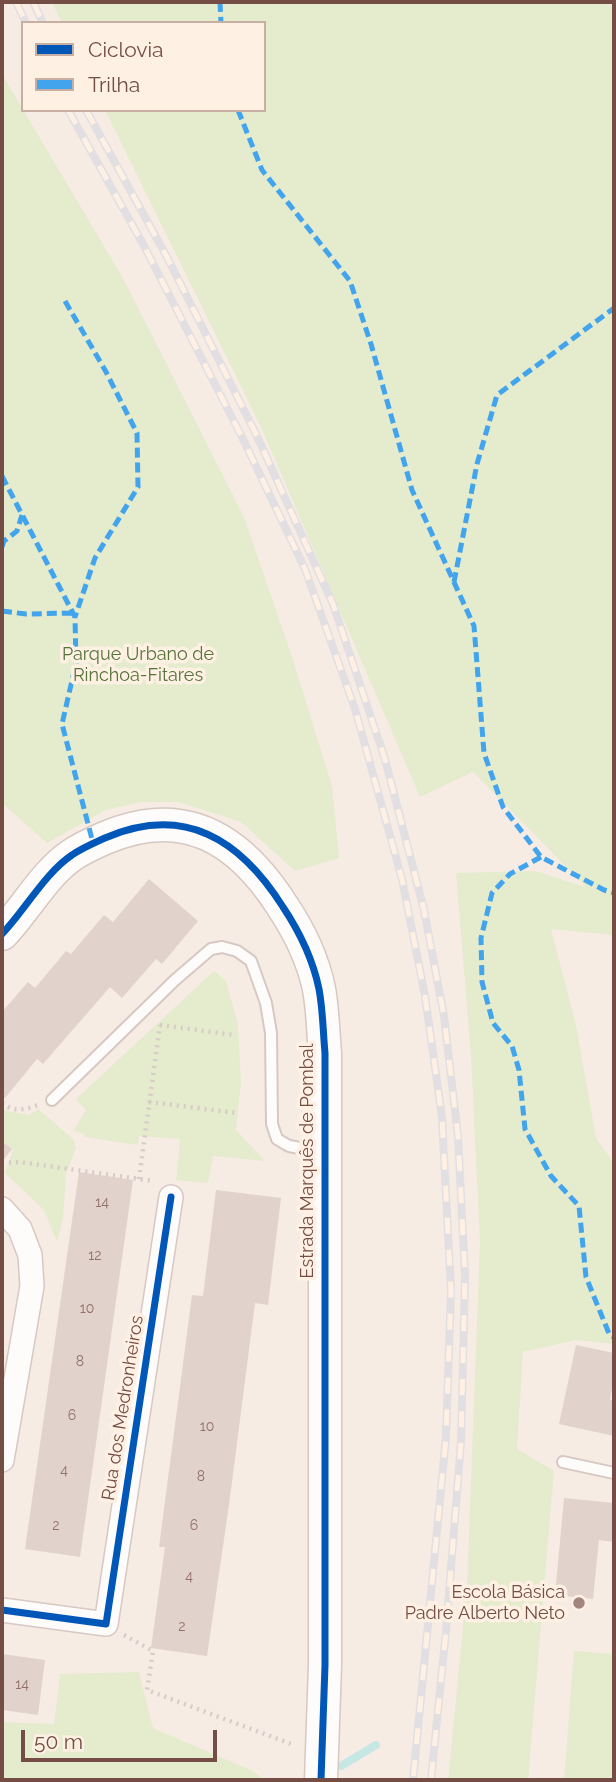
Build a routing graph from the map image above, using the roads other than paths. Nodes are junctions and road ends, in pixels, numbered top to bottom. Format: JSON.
{"nodes":[{"id":1,"x":2,"y":934,"type":"edge"},
{"id":2,"x":52,"y":1100,"type":"road end"},
{"id":3,"x":325,"y":1153,"type":"junction"},
{"id":4,"x":171,"y":1197,"type":"road end"},
{"id":5,"x":2,"y":1209,"type":"edge"},
{"id":6,"x":2,"y":1460,"type":"edge"},
{"id":7,"x":563,"y":1462,"type":"dead end"},
{"id":8,"x":614,"y":1473,"type":"edge"},
{"id":9,"x":2,"y":1610,"type":"edge"},
{"id":10,"x":321,"y":1780,"type":"edge"}],
"edges":[{"from":1,"to":3,"type":"street","name":"Estrada Marquês de Pombal"},
{"from":2,"to":3,"type":"lane"},
{"from":3,"to":10,"type":"street","name":"Estrada Marquês de Pombal"},
{"from":4,"to":9,"type":"street","name":"Rua dos Medronheiros"},
{"from":5,"to":6,"type":"street"},
{"from":7,"to":8,"type":"lane"}]}
